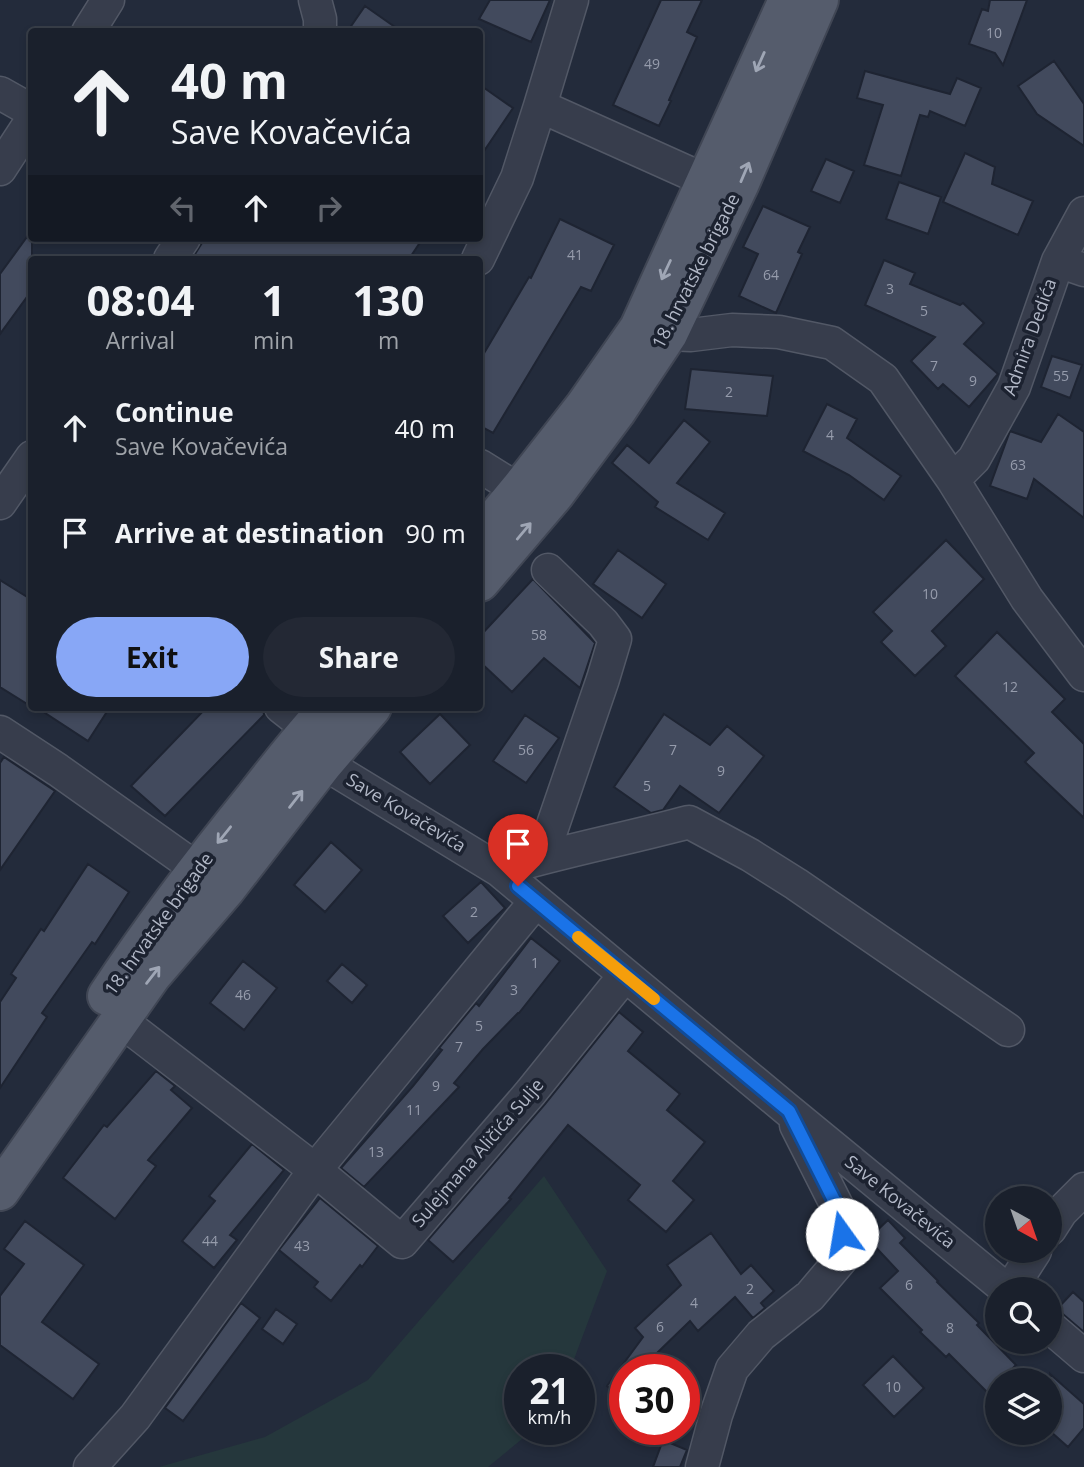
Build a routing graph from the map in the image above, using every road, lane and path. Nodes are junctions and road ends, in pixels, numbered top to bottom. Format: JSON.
{"nodes":[{"id":1,"x":108,"y":0,"type":"edge"},
{"id":2,"x":315,"y":0,"type":"edge"},
{"id":3,"x":572,"y":0,"type":"edge"},
{"id":4,"x":788,"y":0,"type":"edge"},
{"id":5,"x":819,"y":0,"type":"edge"},
{"id":6,"x":90,"y":28,"type":"edge"},
{"id":7,"x":320,"y":28,"type":"edge"},
{"id":8,"x":0,"y":93,"type":"edge"},
{"id":9,"x":540,"y":106,"type":"junction"},
{"id":10,"x":28,"y":109,"type":"edge"},
{"id":11,"x":28,"y":126,"type":"edge"},
{"id":12,"x":0,"y":169,"type":"edge"},
{"id":13,"x":707,"y":181,"type":"junction"},
{"id":14,"x":1084,"y":213,"type":"edge"},
{"id":15,"x":479,"y":256,"type":"edge"},
{"id":16,"x":1071,"y":265,"type":"edge"},
{"id":17,"x":654,"y":331,"type":"junction"},
{"id":18,"x":28,"y":463,"type":"edge"},
{"id":19,"x":483,"y":469,"type":"edge"},
{"id":20,"x":953,"y":480,"type":"junction"},
{"id":21,"x":519,"y":490,"type":"junction"},
{"id":22,"x":11,"y":491,"type":"edge"},
{"id":23,"x":483,"y":533,"type":"edge"},
{"id":24,"x":548,"y":570,"type":"dead end"},
{"id":25,"x":483,"y":579,"type":"edge"},
{"id":26,"x":1084,"y":675,"type":"edge"},
{"id":27,"x":369,"y":711,"type":"edge"},
{"id":28,"x":306,"y":714,"type":"edge"},
{"id":29,"x":0,"y":732,"type":"edge"},
{"id":30,"x":323,"y":764,"type":"junction"},
{"id":31,"x":542,"y":857,"type":"junction"},
{"id":32,"x":499,"y":870,"type":"junction"},
{"id":33,"x":212,"y":878,"type":"junction"},
{"id":34,"x":536,"y":901,"type":"junction"},
{"id":35,"x":625,"y":975,"type":"junction"},
{"id":36,"x":120,"y":1020,"type":"junction"},
{"id":37,"x":1007,"y":1030,"type":"dead end"},
{"id":38,"x":789,"y":1111,"type":"junction"},
{"id":39,"x":0,"y":1149,"type":"edge"},
{"id":40,"x":315,"y":1170,"type":"junction"},
{"id":41,"x":1084,"y":1189,"type":"edge"},
{"id":42,"x":0,"y":1191,"type":"edge"},
{"id":43,"x":1062,"y":1211,"type":"edge"},
{"id":44,"x":992,"y":1277,"type":"edge"},
{"id":45,"x":1062,"y":1337,"type":"edge"},
{"id":46,"x":1084,"y":1356,"type":"edge"},
{"id":47,"x":90,"y":1467,"type":"edge"},
{"id":48,"x":702,"y":1467,"type":"edge"}],
"edges":[{"from":1,"to":6,"type":"street"},
{"from":2,"to":7,"type":"street"},
{"from":3,"to":9,"type":"street"},
{"from":4,"to":13,"type":"main road","name":"18. hrvatske brigade","one_way":true},
{"from":17,"to":5,"type":"main road","name":"18. hrvatske brigade","one_way":true},
{"from":8,"to":10,"type":"street"},
{"from":9,"to":13,"type":"street","name":"18. hrvatske brigade"},
{"from":9,"to":15,"type":"street"},
{"from":11,"to":12,"type":"street"},
{"from":13,"to":17,"type":"main road","name":"18. hrvatske brigade","one_way":true},
{"from":14,"to":16,"type":"street","name":"Admira Dedića"},
{"from":16,"to":20,"type":"street","name":"Admira Dedića"},
{"from":17,"to":20,"type":"street"},
{"from":17,"to":21,"type":"main road","name":"18. hrvatske brigade"},
{"from":25,"to":17,"type":"main road","name":"18. hrvatske brigade","one_way":true},
{"from":18,"to":22,"type":"street"},
{"from":19,"to":21,"type":"street"},
{"from":20,"to":26,"type":"street"},
{"from":21,"to":23,"type":"main road","name":"18. hrvatske brigade"},
{"from":24,"to":31,"type":"street"},
{"from":27,"to":30,"type":"main road","name":"18. hrvatske brigade"},
{"from":28,"to":33,"type":"main road","name":"18. hrvatske brigade","one_way":true},
{"from":29,"to":33,"type":"street"},
{"from":30,"to":32,"type":"street","name":"Save Kovačevića"},
{"from":33,"to":30,"type":"main road","name":"18. hrvatske brigade","one_way":true},
{"from":31,"to":32,"type":"street"},
{"from":31,"to":37,"type":"street"},
{"from":32,"to":34,"type":"street","name":"Save Kovačevića"},
{"from":36,"to":33,"type":"main road","name":"18. hrvatske brigade","one_way":true},
{"from":33,"to":39,"type":"main road","name":"18. hrvatske brigade"},
{"from":34,"to":35,"type":"street","name":"Save Kovačevića"},
{"from":34,"to":40,"type":"street"},
{"from":35,"to":38,"type":"street","name":"Save Kovačevića"},
{"from":35,"to":40,"type":"street","name":"Sulejmana Aličića Sulje"},
{"from":36,"to":40,"type":"street","name":"18. hrvatske brigade"},
{"from":36,"to":42,"type":"main road","name":"18. hrvatske brigade"},
{"from":38,"to":44,"type":"street","name":"Save Kovačevića"},
{"from":38,"to":48,"type":"street"},
{"from":40,"to":47,"type":"street"},
{"from":41,"to":43,"type":"street"},
{"from":45,"to":46,"type":"street"}]}
